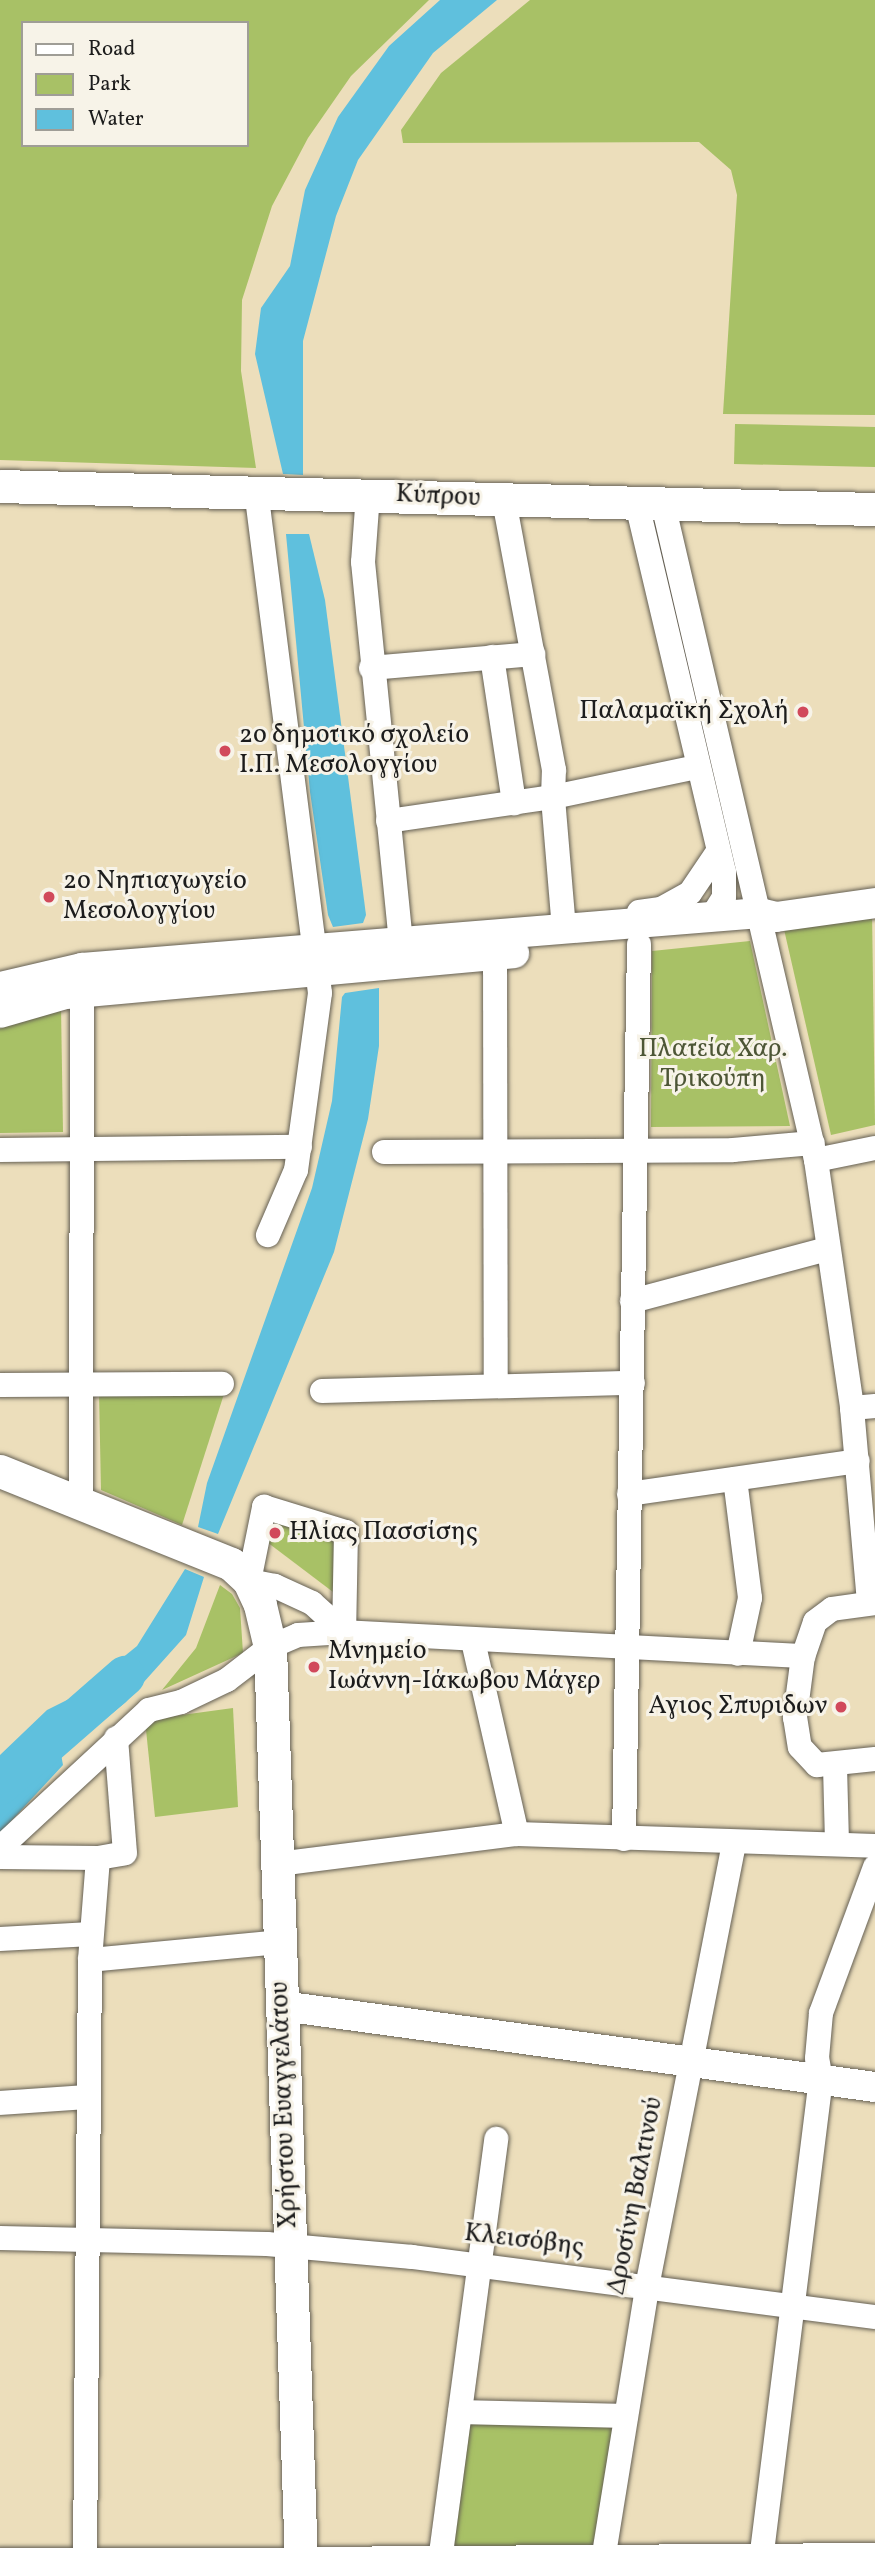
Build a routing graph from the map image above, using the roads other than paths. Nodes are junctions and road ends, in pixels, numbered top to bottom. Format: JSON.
{"nodes":[{"id":1,"x":0,"y":486,"type":"edge"},
{"id":2,"x":256,"y":490,"type":"junction"},
{"id":3,"x":368,"y":494,"type":"junction"},
{"id":4,"x":504,"y":500,"type":"junction"},
{"id":5,"x":650,"y":503,"type":"junction"},
{"id":6,"x":875,"y":509,"type":"edge"},
{"id":7,"x":533,"y":654,"type":"junction"},
{"id":8,"x":492,"y":657,"type":"junction"},
{"id":9,"x":370,"y":668,"type":"junction"},
{"id":10,"x":697,"y":767,"type":"junction"},
{"id":11,"x":553,"y":797,"type":"junction"},
{"id":12,"x":514,"y":803,"type":"junction"},
{"id":13,"x":388,"y":821,"type":"junction"},
{"id":14,"x":717,"y":853,"type":"junction"},
{"id":15,"x":875,"y":904,"type":"edge"},
{"id":16,"x":710,"y":919,"type":"junction"},
{"id":17,"x":767,"y":919,"type":"junction"},
{"id":18,"x":564,"y":924,"type":"junction"},
{"id":19,"x":639,"y":944,"type":"junction"},
{"id":20,"x":402,"y":952,"type":"junction"},
{"id":21,"x":495,"y":955,"type":"junction"},
{"id":22,"x":316,"y":962,"type":"junction"},
{"id":23,"x":0,"y":987,"type":"edge"},
{"id":24,"x":82,"y":993,"type":"junction"},
{"id":25,"x":0,"y":1013,"type":"edge"},
{"id":26,"x":300,"y":1147,"type":"junction"},
{"id":27,"x":875,"y":1148,"type":"edge"},
{"id":28,"x":0,"y":1150,"type":"edge"},
{"id":29,"x":83,"y":1150,"type":"junction"},
{"id":30,"x":496,"y":1150,"type":"junction"},
{"id":31,"x":635,"y":1151,"type":"junction"},
{"id":32,"x":384,"y":1152,"type":"dead end"},
{"id":33,"x":814,"y":1152,"type":"junction"},
{"id":34,"x":268,"y":1235,"type":"dead end"},
{"id":35,"x":828,"y":1249,"type":"junction"},
{"id":36,"x":632,"y":1301,"type":"junction"},
{"id":37,"x":634,"y":1383,"type":"junction"},
{"id":38,"x":83,"y":1384,"type":"junction"},
{"id":39,"x":222,"y":1384,"type":"dead end"},
{"id":40,"x":496,"y":1384,"type":"junction"},
{"id":41,"x":0,"y":1385,"type":"edge"},
{"id":42,"x":322,"y":1391,"type":"dead end"},
{"id":43,"x":863,"y":1407,"type":"edge"},
{"id":44,"x":858,"y":1461,"type":"junction"},
{"id":45,"x":0,"y":1471,"type":"edge"},
{"id":46,"x":735,"y":1479,"type":"junction"},
{"id":47,"x":629,"y":1494,"type":"junction"},
{"id":48,"x":81,"y":1504,"type":"junction"},
{"id":49,"x":240,"y":1573,"type":"junction"},
{"id":50,"x":872,"y":1595,"type":"edge"},
{"id":51,"x":344,"y":1632,"type":"junction"},
{"id":52,"x":473,"y":1641,"type":"junction"},
{"id":53,"x":270,"y":1647,"type":"junction"},
{"id":54,"x":628,"y":1650,"type":"junction"},
{"id":55,"x":738,"y":1654,"type":"junction"},
{"id":56,"x":803,"y":1656,"type":"junction"},
{"id":57,"x":116,"y":1738,"type":"junction"},
{"id":58,"x":875,"y":1759,"type":"edge"},
{"id":59,"x":835,"y":1766,"type":"junction"},
{"id":60,"x":517,"y":1835,"type":"junction"},
{"id":61,"x":624,"y":1839,"type":"junction"},
{"id":62,"x":734,"y":1844,"type":"junction"},
{"id":63,"x":837,"y":1844,"type":"junction"},
{"id":64,"x":875,"y":1846,"type":"edge"},
{"id":65,"x":0,"y":1848,"type":"edge"},
{"id":66,"x":0,"y":1857,"type":"edge"},
{"id":67,"x":98,"y":1858,"type":"junction"},
{"id":68,"x":278,"y":1864,"type":"junction"},
{"id":69,"x":875,"y":1867,"type":"edge"},
{"id":70,"x":91,"y":1934,"type":"junction"},
{"id":71,"x":0,"y":1939,"type":"edge"},
{"id":72,"x":280,"y":1942,"type":"junction"},
{"id":73,"x":90,"y":1960,"type":"junction"},
{"id":74,"x":282,"y":2006,"type":"junction"},
{"id":75,"x":692,"y":2062,"type":"junction"},
{"id":76,"x":821,"y":2080,"type":"junction"},
{"id":77,"x":875,"y":2087,"type":"edge"},
{"id":78,"x":86,"y":2097,"type":"junction"},
{"id":79,"x":0,"y":2103,"type":"edge"},
{"id":80,"x":496,"y":2139,"type":"dead end"},
{"id":81,"x":0,"y":2238,"type":"edge"},
{"id":82,"x":85,"y":2239,"type":"junction"},
{"id":83,"x":289,"y":2246,"type":"junction"},
{"id":84,"x":479,"y":2265,"type":"junction"},
{"id":85,"x":647,"y":2287,"type":"junction"},
{"id":86,"x":792,"y":2309,"type":"junction"},
{"id":87,"x":875,"y":2317,"type":"edge"},
{"id":88,"x":460,"y":2412,"type":"junction"},
{"id":89,"x":626,"y":2416,"type":"junction"},
{"id":90,"x":875,"y":2559,"type":"edge"},
{"id":91,"x":603,"y":2560,"type":"junction"},
{"id":92,"x":761,"y":2560,"type":"junction"},
{"id":93,"x":440,"y":2561,"type":"junction"},
{"id":94,"x":0,"y":2563,"type":"edge"},
{"id":95,"x":85,"y":2564,"type":"junction"},
{"id":96,"x":301,"y":2565,"type":"edge"}],
"edges":[{"from":1,"to":2,"type":"main road","name":"Κύπρου"},
{"from":2,"to":3,"type":"main road","name":"Κύπρου"},
{"from":2,"to":22,"type":"street"},
{"from":3,"to":4,"type":"main road","name":"Κύπρου"},
{"from":3,"to":9,"type":"street"},
{"from":4,"to":5,"type":"main road","name":"Κύπρου"},
{"from":4,"to":7,"type":"street"},
{"from":5,"to":6,"type":"main road","name":"Κύπρου"},
{"from":5,"to":10,"type":"street"},
{"from":5,"to":17,"type":"street"},
{"from":7,"to":8,"type":"street"},
{"from":7,"to":11,"type":"street"},
{"from":8,"to":9,"type":"street"},
{"from":8,"to":12,"type":"street"},
{"from":9,"to":13,"type":"street"},
{"from":10,"to":11,"type":"street"},
{"from":10,"to":14,"type":"street"},
{"from":11,"to":12,"type":"street"},
{"from":11,"to":18,"type":"street"},
{"from":12,"to":13,"type":"street"},
{"from":13,"to":20,"type":"street"},
{"from":14,"to":16,"type":"street"},
{"from":14,"to":18,"type":"street"},
{"from":15,"to":17,"type":"street"},
{"from":16,"to":17,"type":"street"},
{"from":16,"to":18,"type":"street"},
{"from":17,"to":19,"type":"street"},
{"from":17,"to":33,"type":"street"},
{"from":18,"to":20,"type":"street"},
{"from":19,"to":21,"type":"street"},
{"from":19,"to":31,"type":"street"},
{"from":20,"to":21,"type":"street"},
{"from":20,"to":22,"type":"street"},
{"from":21,"to":30,"type":"street"},
{"from":22,"to":23,"type":"street"},
{"from":22,"to":24,"type":"street"},
{"from":22,"to":26,"type":"street"},
{"from":24,"to":25,"type":"street"},
{"from":24,"to":29,"type":"street"},
{"from":26,"to":29,"type":"street"},
{"from":26,"to":34,"type":"street"},
{"from":27,"to":33,"type":"street"},
{"from":28,"to":29,"type":"street"},
{"from":29,"to":38,"type":"street"},
{"from":30,"to":31,"type":"street"},
{"from":30,"to":32,"type":"street"},
{"from":30,"to":40,"type":"street"},
{"from":31,"to":33,"type":"street"},
{"from":31,"to":36,"type":"street"},
{"from":33,"to":35,"type":"street"},
{"from":35,"to":36,"type":"street"},
{"from":35,"to":43,"type":"street"},
{"from":36,"to":37,"type":"street"},
{"from":37,"to":40,"type":"street"},
{"from":37,"to":47,"type":"street"},
{"from":38,"to":39,"type":"street"},
{"from":38,"to":41,"type":"street"},
{"from":38,"to":48,"type":"street"},
{"from":40,"to":42,"type":"street"},
{"from":43,"to":44,"type":"street"},
{"from":44,"to":46,"type":"street"},
{"from":44,"to":50,"type":"street"},
{"from":45,"to":48,"type":"main road"},
{"from":46,"to":47,"type":"street"},
{"from":46,"to":55,"type":"street"},
{"from":47,"to":54,"type":"street"},
{"from":48,"to":49,"type":"main road"},
{"from":49,"to":51,"type":"street"},
{"from":49,"to":51,"type":"street"},
{"from":49,"to":53,"type":"main road","name":"Χρήστου Ευαγγελάτου"},
{"from":50,"to":56,"type":"street"},
{"from":51,"to":52,"type":"street"},
{"from":51,"to":53,"type":"street"},
{"from":52,"to":54,"type":"street"},
{"from":52,"to":60,"type":"street"},
{"from":53,"to":57,"type":"street"},
{"from":53,"to":68,"type":"main road","name":"Χρήστου Ευαγγελάτου"},
{"from":54,"to":55,"type":"street"},
{"from":54,"to":61,"type":"street"},
{"from":55,"to":56,"type":"street"},
{"from":56,"to":59,"type":"street"},
{"from":57,"to":65,"type":"street"},
{"from":57,"to":67,"type":"street"},
{"from":58,"to":59,"type":"street"},
{"from":59,"to":63,"type":"street"},
{"from":60,"to":61,"type":"street"},
{"from":60,"to":68,"type":"street"},
{"from":61,"to":62,"type":"street"},
{"from":62,"to":63,"type":"street"},
{"from":62,"to":75,"type":"street","name":"Δροσίνη Βαλτινού"},
{"from":63,"to":64,"type":"street"},
{"from":66,"to":67,"type":"street"},
{"from":67,"to":70,"type":"street"},
{"from":68,"to":72,"type":"main road","name":"Χρήστου Ευαγγελάτου"},
{"from":69,"to":76,"type":"street"},
{"from":70,"to":71,"type":"street"},
{"from":70,"to":73,"type":"street"},
{"from":72,"to":73,"type":"street"},
{"from":72,"to":74,"type":"main road","name":"Χρήστου Ευαγγελάτου"},
{"from":73,"to":78,"type":"street"},
{"from":74,"to":75,"type":"street"},
{"from":74,"to":83,"type":"main road","name":"Χρήστου Ευαγγελάτου"},
{"from":75,"to":76,"type":"street"},
{"from":75,"to":85,"type":"street","name":"Δροσίνη Βαλτινού"},
{"from":76,"to":77,"type":"street"},
{"from":76,"to":86,"type":"street"},
{"from":78,"to":79,"type":"street"},
{"from":78,"to":82,"type":"street"},
{"from":80,"to":84,"type":"street"},
{"from":81,"to":82,"type":"street","name":"Κλεισόβης"},
{"from":82,"to":83,"type":"street","name":"Κλεισόβης"},
{"from":82,"to":95,"type":"street"},
{"from":83,"to":84,"type":"street","name":"Κλεισόβης"},
{"from":83,"to":96,"type":"main road","name":"Χρήστου Ευαγγελάτου"},
{"from":84,"to":85,"type":"street","name":"Κλεισόβης"},
{"from":84,"to":88,"type":"street"},
{"from":85,"to":86,"type":"street","name":"Κλεισόβης"},
{"from":85,"to":89,"type":"street","name":"Δροσίνη Βαλτινού"},
{"from":86,"to":87,"type":"street","name":"Κλεισόβης"},
{"from":86,"to":92,"type":"street"},
{"from":88,"to":89,"type":"street"},
{"from":88,"to":93,"type":"street"},
{"from":89,"to":91,"type":"street","name":"Δροσίνη Βαλτινού"},
{"from":90,"to":92,"type":"main road"},
{"from":91,"to":92,"type":"main road"},
{"from":91,"to":93,"type":"main road"},
{"from":93,"to":96,"type":"main road"},
{"from":94,"to":95,"type":"street"},
{"from":95,"to":96,"type":"street"}]}
